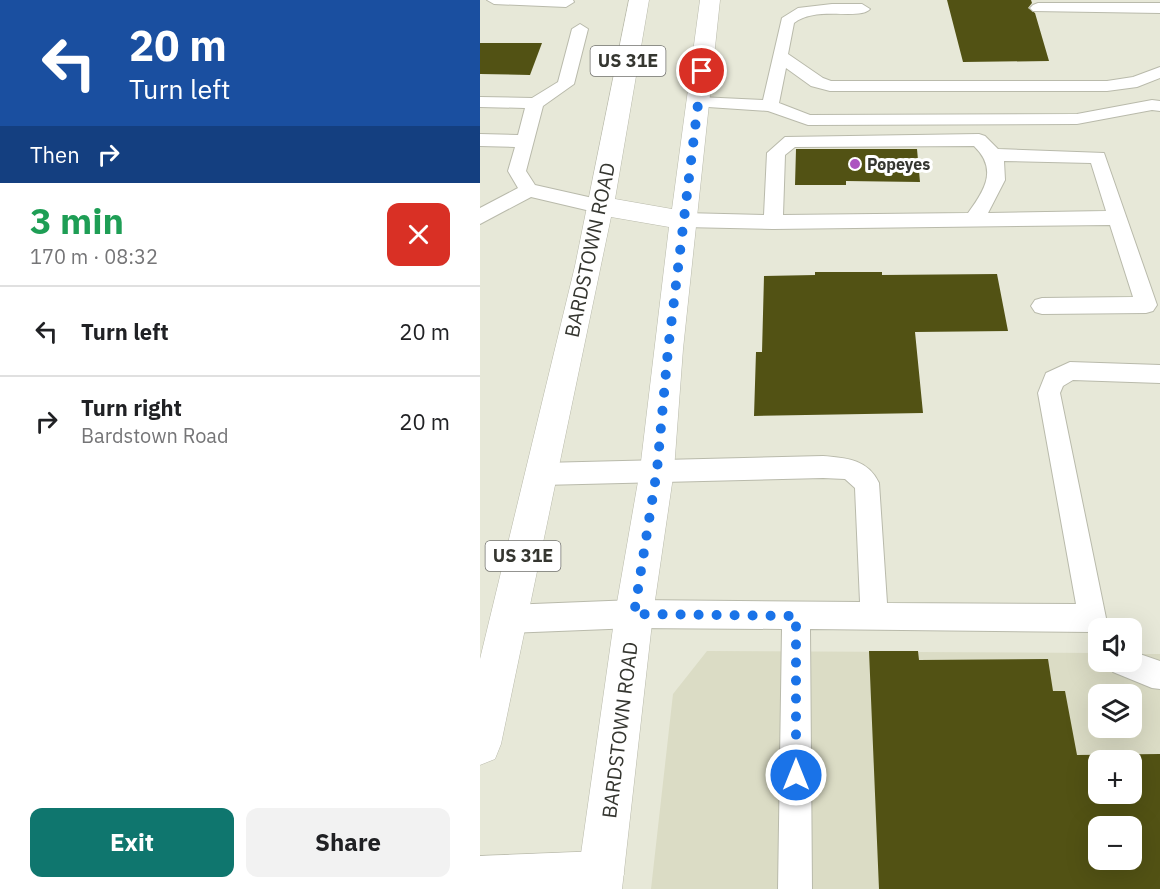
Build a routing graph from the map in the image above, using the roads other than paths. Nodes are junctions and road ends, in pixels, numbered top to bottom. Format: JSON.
{"nodes":[{"id":1,"x":494,"y":0,"type":"edge"},
{"id":2,"x":567,"y":0,"type":"edge"},
{"id":3,"x":639,"y":0,"type":"edge"},
{"id":4,"x":710,"y":0,"type":"edge"},
{"id":5,"x":1038,"y":8,"type":"dead end"},
{"id":6,"x":1160,"y":8,"type":"edge"},
{"id":7,"x":862,"y":9,"type":"dead end"},
{"id":8,"x":580,"y":29,"type":"dead end"},
{"id":9,"x":780,"y":56,"type":"junction"},
{"id":10,"x":1160,"y":72,"type":"edge"},
{"id":11,"x":480,"y":102,"type":"edge"},
{"id":12,"x":699,"y":102,"type":"junction"},
{"id":13,"x":535,"y":103,"type":"junction"},
{"id":14,"x":770,"y":106,"type":"junction"},
{"id":15,"x":1160,"y":106,"type":"edge"},
{"id":16,"x":480,"y":140,"type":"edge"},
{"id":17,"x":524,"y":141,"type":"junction"},
{"id":18,"x":993,"y":155,"type":"junction"},
{"id":19,"x":530,"y":190,"type":"junction"},
{"id":20,"x":599,"y":206,"type":"junction"},
{"id":21,"x":480,"y":217,"type":"edge"},
{"id":22,"x":1117,"y":218,"type":"junction"},
{"id":23,"x":684,"y":220,"type":"junction"},
{"id":24,"x":973,"y":220,"type":"junction"},
{"id":25,"x":773,"y":222,"type":"junction"},
{"id":26,"x":1042,"y":306,"type":"dead end"},
{"id":27,"x":1160,"y":374,"type":"edge"},
{"id":28,"x":657,"y":470,"type":"junction"},
{"id":29,"x":542,"y":474,"type":"junction"},
{"id":30,"x":634,"y":614,"type":"junction"},
{"id":31,"x":796,"y":616,"type":"junction"},
{"id":32,"x":874,"y":617,"type":"junction"},
{"id":33,"x":1094,"y":618,"type":"edge"},
{"id":34,"x":508,"y":619,"type":"junction"},
{"id":35,"x":1088,"y":623,"type":"edge"},
{"id":36,"x":1142,"y":670,"type":"edge"},
{"id":37,"x":1160,"y":675,"type":"edge"},
{"id":38,"x":480,"y":744,"type":"edge"},
{"id":39,"x":480,"y":879,"type":"edge"},
{"id":40,"x":600,"y":881,"type":"edge"},
{"id":41,"x":795,"y":889,"type":"edge"}],
"edges":[{"from":1,"to":2,"type":"lane"},
{"from":3,"to":20,"type":"main road","name":"BARDSTOWN ROAD","number":"US 31E"},
{"from":4,"to":12,"type":"main road","name":"BARDSTOWN ROAD"},
{"from":5,"to":6,"type":"lane"},
{"from":7,"to":9,"type":"lane"},
{"from":8,"to":13,"type":"lane"},
{"from":9,"to":10,"type":"lane"},
{"from":9,"to":14,"type":"lane"},
{"from":11,"to":13,"type":"lane"},
{"from":12,"to":14,"type":"lane"},
{"from":12,"to":23,"type":"main road","name":"BARDSTOWN ROAD"},
{"from":13,"to":17,"type":"lane"},
{"from":14,"to":15,"type":"lane"},
{"from":16,"to":17,"type":"lane"},
{"from":17,"to":19,"type":"lane"},
{"from":18,"to":22,"type":"lane"},
{"from":18,"to":24,"type":"lane"},
{"from":18,"to":25,"type":"lane"},
{"from":19,"to":20,"type":"lane"},
{"from":19,"to":21,"type":"lane"},
{"from":20,"to":23,"type":"main road"},
{"from":20,"to":29,"type":"main road","name":"BARDSTOWN ROAD","number":"US 31E"},
{"from":22,"to":24,"type":"lane"},
{"from":22,"to":26,"type":"lane"},
{"from":23,"to":25,"type":"lane"},
{"from":23,"to":28,"type":"main road","name":"BARDSTOWN ROAD"},
{"from":24,"to":25,"type":"lane"},
{"from":27,"to":33,"type":"lane"},
{"from":28,"to":29,"type":"lane"},
{"from":28,"to":30,"type":"main road","name":"BARDSTOWN ROAD"},
{"from":28,"to":32,"type":"lane"},
{"from":29,"to":34,"type":"main road","name":"BARDSTOWN ROAD","number":"US 31E"},
{"from":30,"to":31,"type":"lane"},
{"from":30,"to":34,"type":"lane"},
{"from":30,"to":40,"type":"main road","name":"BARDSTOWN ROAD"},
{"from":31,"to":32,"type":"lane"},
{"from":31,"to":41,"type":"lane"},
{"from":32,"to":35,"type":"lane"},
{"from":34,"to":38,"type":"main road","name":"BARDSTOWN ROAD","number":"US 31E"},
{"from":36,"to":37,"type":"lane"},
{"from":39,"to":40,"type":"main road"}]}
